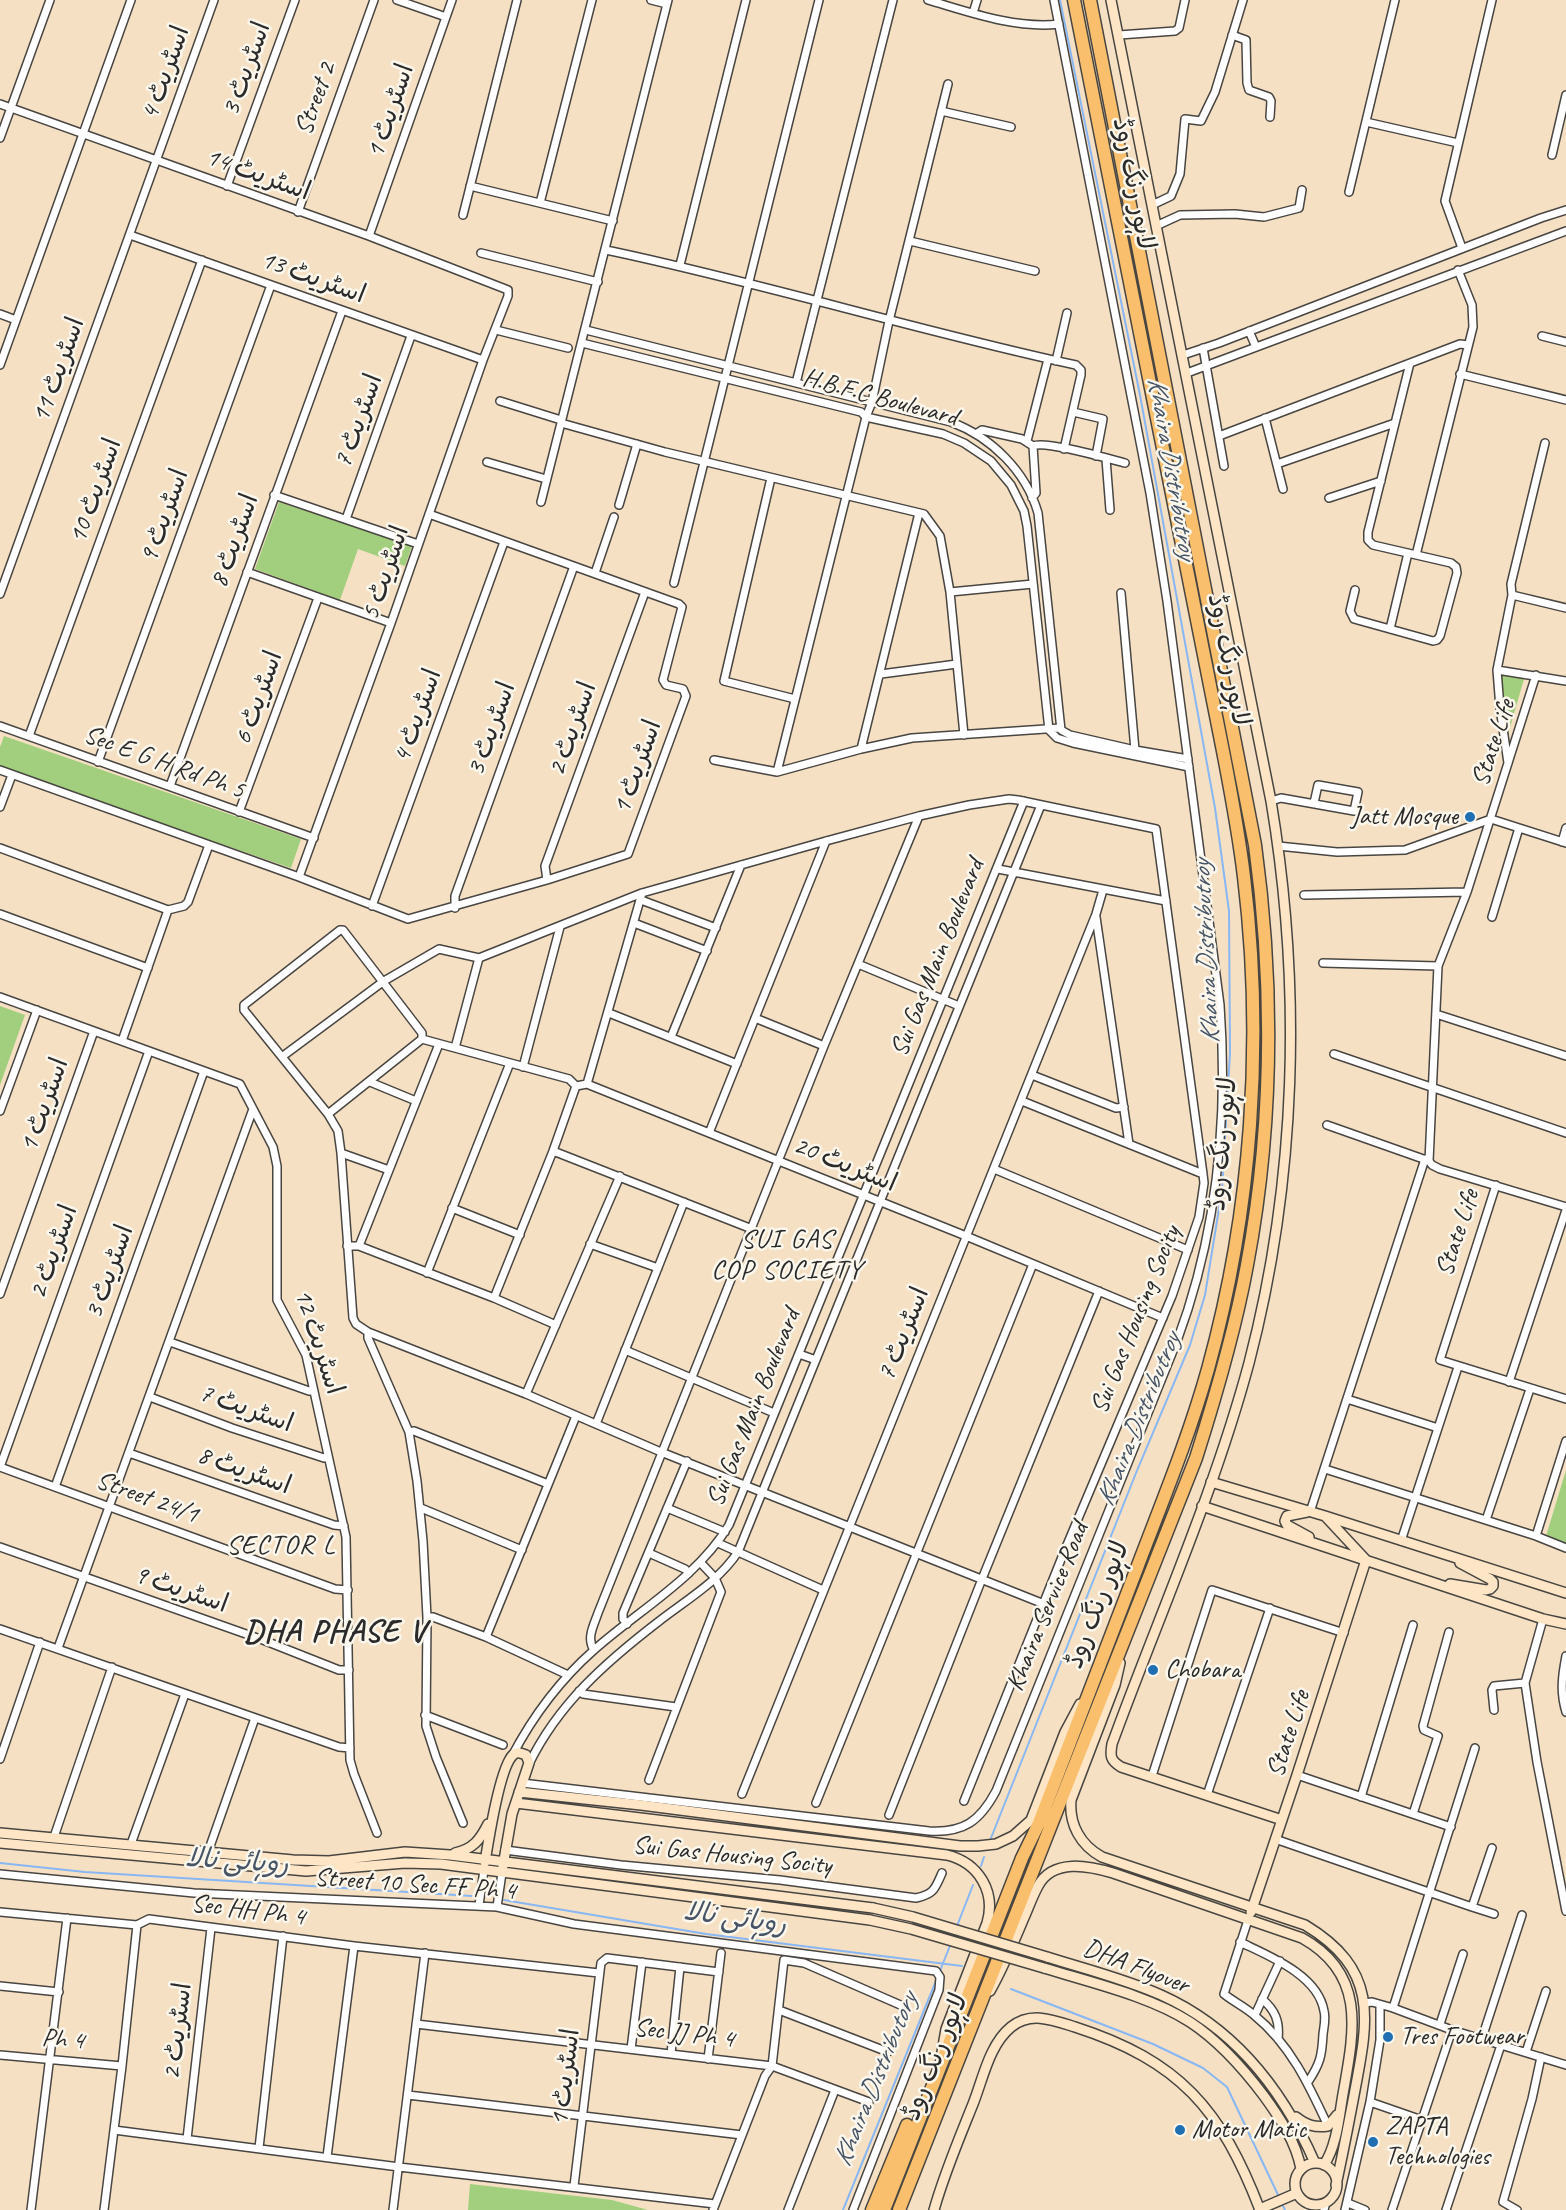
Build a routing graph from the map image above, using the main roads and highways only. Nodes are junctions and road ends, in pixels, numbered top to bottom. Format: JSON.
{"nodes":[{"id":1,"x":1074,"y":0,"type":"edge"},
{"id":2,"x":1090,"y":0,"type":"edge"},
{"id":3,"x":1112,"y":0,"type":"edge"},
{"id":4,"x":1211,"y":1482,"type":"junction"},
{"id":5,"x":1202,"y":1506,"type":"junction"},
{"id":6,"x":1310,"y":1512,"type":"junction"},
{"id":7,"x":1325,"y":1516,"type":"junction"},
{"id":8,"x":1327,"y":1548,"type":"junction"},
{"id":9,"x":1450,"y":1557,"type":"junction"},
{"id":10,"x":1366,"y":1560,"type":"junction"},
{"id":11,"x":1437,"y":1583,"type":"junction"},
{"id":12,"x":1566,"y":1593,"type":"edge"},
{"id":13,"x":1566,"y":1624,"type":"edge"},
{"id":14,"x":1127,"y":1635,"type":"junction"},
{"id":15,"x":1093,"y":1679,"type":"junction"},
{"id":16,"x":521,"y":1787,"type":"junction"},
{"id":17,"x":516,"y":1803,"type":"junction"},
{"id":18,"x":493,"y":1816,"type":"junction"},
{"id":19,"x":1030,"y":1820,"type":"junction"},
{"id":20,"x":1282,"y":1820,"type":"junction"},
{"id":21,"x":0,"y":1833,"type":"edge"},
{"id":22,"x":0,"y":1843,"type":"edge"},
{"id":23,"x":450,"y":1855,"type":"junction"},
{"id":24,"x":207,"y":1857,"type":"junction"},
{"id":25,"x":486,"y":1858,"type":"junction"},
{"id":26,"x":1022,"y":1858,"type":"junction"},
{"id":27,"x":503,"y":1861,"type":"junction"},
{"id":28,"x":484,"y":1870,"type":"junction"},
{"id":29,"x":502,"y":1873,"type":"junction"},
{"id":30,"x":1252,"y":1908,"type":"junction"},
{"id":31,"x":1248,"y":1920,"type":"junction"},
{"id":32,"x":977,"y":2016,"type":"junction"},
{"id":33,"x":940,"y":2064,"type":"junction"},
{"id":34,"x":1340,"y":2110,"type":"junction"},
{"id":35,"x":1292,"y":2114,"type":"junction"},
{"id":36,"x":1319,"y":2164,"type":"junction"},
{"id":37,"x":1301,"y":2169,"type":"junction"},
{"id":38,"x":1336,"y":2185,"type":"junction"},
{"id":39,"x":1297,"y":2193,"type":"junction"},
{"id":40,"x":1325,"y":2206,"type":"edge"},
{"id":41,"x":1262,"y":2208,"type":"edge"},
{"id":42,"x":872,"y":2210,"type":"edge"},
{"id":43,"x":884,"y":2210,"type":"edge"},
{"id":44,"x":899,"y":2210,"type":"edge"},
{"id":45,"x":934,"y":2210,"type":"edge"}],
"edges":[{"from":1,"to":15,"type":"highway","name":"لاہور رنگ روڈ"},
{"from":2,"to":14,"type":"highway","name":"لاہور رنگ روڈ"},
{"from":3,"to":4,"type":"main road"},
{"from":4,"to":5,"type":"main road"},
{"from":4,"to":6,"type":"main road"},
{"from":5,"to":8,"type":"main road"},
{"from":5,"to":20,"type":"main road"},
{"from":6,"to":7,"type":"main road"},
{"from":6,"to":8,"type":"main road"},
{"from":7,"to":9,"type":"main road"},
{"from":7,"to":10,"type":"main road"},
{"from":8,"to":10,"type":"main road"},
{"from":9,"to":11,"type":"main road"},
{"from":9,"to":12,"type":"main road"},
{"from":10,"to":11,"type":"main road"},
{"from":10,"to":20,"type":"main road","name":"State Life"},
{"from":11,"to":13,"type":"main road"},
{"from":14,"to":30,"type":"main road"},
{"from":14,"to":32,"type":"highway","name":"لاہور رنگ روڈ"},
{"from":15,"to":19,"type":"main road"},
{"from":15,"to":26,"type":"highway","name":"لاہور رنگ روڈ"},
{"from":16,"to":17,"type":"main road","name":"Sui Gas Main Boulevard"},
{"from":16,"to":18,"type":"main road","name":"Sui Gas Main Boulevard"},
{"from":16,"to":19,"type":"main road"},
{"from":17,"to":27,"type":"main road","name":"Sui Gas Main Boulevard"},
{"from":17,"to":33,"type":"main road"},
{"from":18,"to":23,"type":"main road"},
{"from":18,"to":25,"type":"main road","name":"Sui Gas Main Boulevard"},
{"from":19,"to":26,"type":"main road"},
{"from":20,"to":30,"type":"main road","name":"State Life"},
{"from":21,"to":24,"type":"main road"},
{"from":22,"to":24,"type":"main road"},
{"from":23,"to":24,"type":"main road","name":"DHA Flyover"},
{"from":23,"to":25,"type":"main road","name":"DHA Flyover"},
{"from":24,"to":28,"type":"main road","name":"DHA Flyover"},
{"from":25,"to":27,"type":"main road","name":"DHA Flyover"},
{"from":25,"to":28,"type":"main road","name":"Sui Gas Main Boulevard"},
{"from":26,"to":33,"type":"highway","name":"لاہور رنگ روڈ"},
{"from":27,"to":29,"type":"main road","name":"Sui Gas Main Boulevard"},
{"from":27,"to":35,"type":"main road","name":"DHA Flyover","bridge":true},
{"from":28,"to":29,"type":"main road","name":"DHA Flyover"},
{"from":29,"to":37,"type":"main road","name":"DHA Flyover","bridge":true},
{"from":30,"to":31,"type":"main road","name":"State Life"},
{"from":30,"to":38,"type":"main road"},
{"from":31,"to":32,"type":"main road"},
{"from":31,"to":34,"type":"main road"},
{"from":32,"to":44,"type":"highway","name":"لاہور رنگ روڈ"},
{"from":33,"to":42,"type":"highway"},
{"from":33,"to":43,"type":"highway","name":"لاہور رنگ روڈ"},
{"from":34,"to":35,"type":"main road"},
{"from":34,"to":36,"type":"main road"},
{"from":35,"to":36,"type":"main road","name":"DHA Flyover"},
{"from":36,"to":37,"type":"main road"},
{"from":36,"to":38,"type":"main road"},
{"from":37,"to":39,"type":"main road"},
{"from":38,"to":40,"type":"main road"},
{"from":39,"to":40,"type":"main road"},
{"from":39,"to":41,"type":"main road"},
{"from":41,"to":45,"type":"main road"}]}
